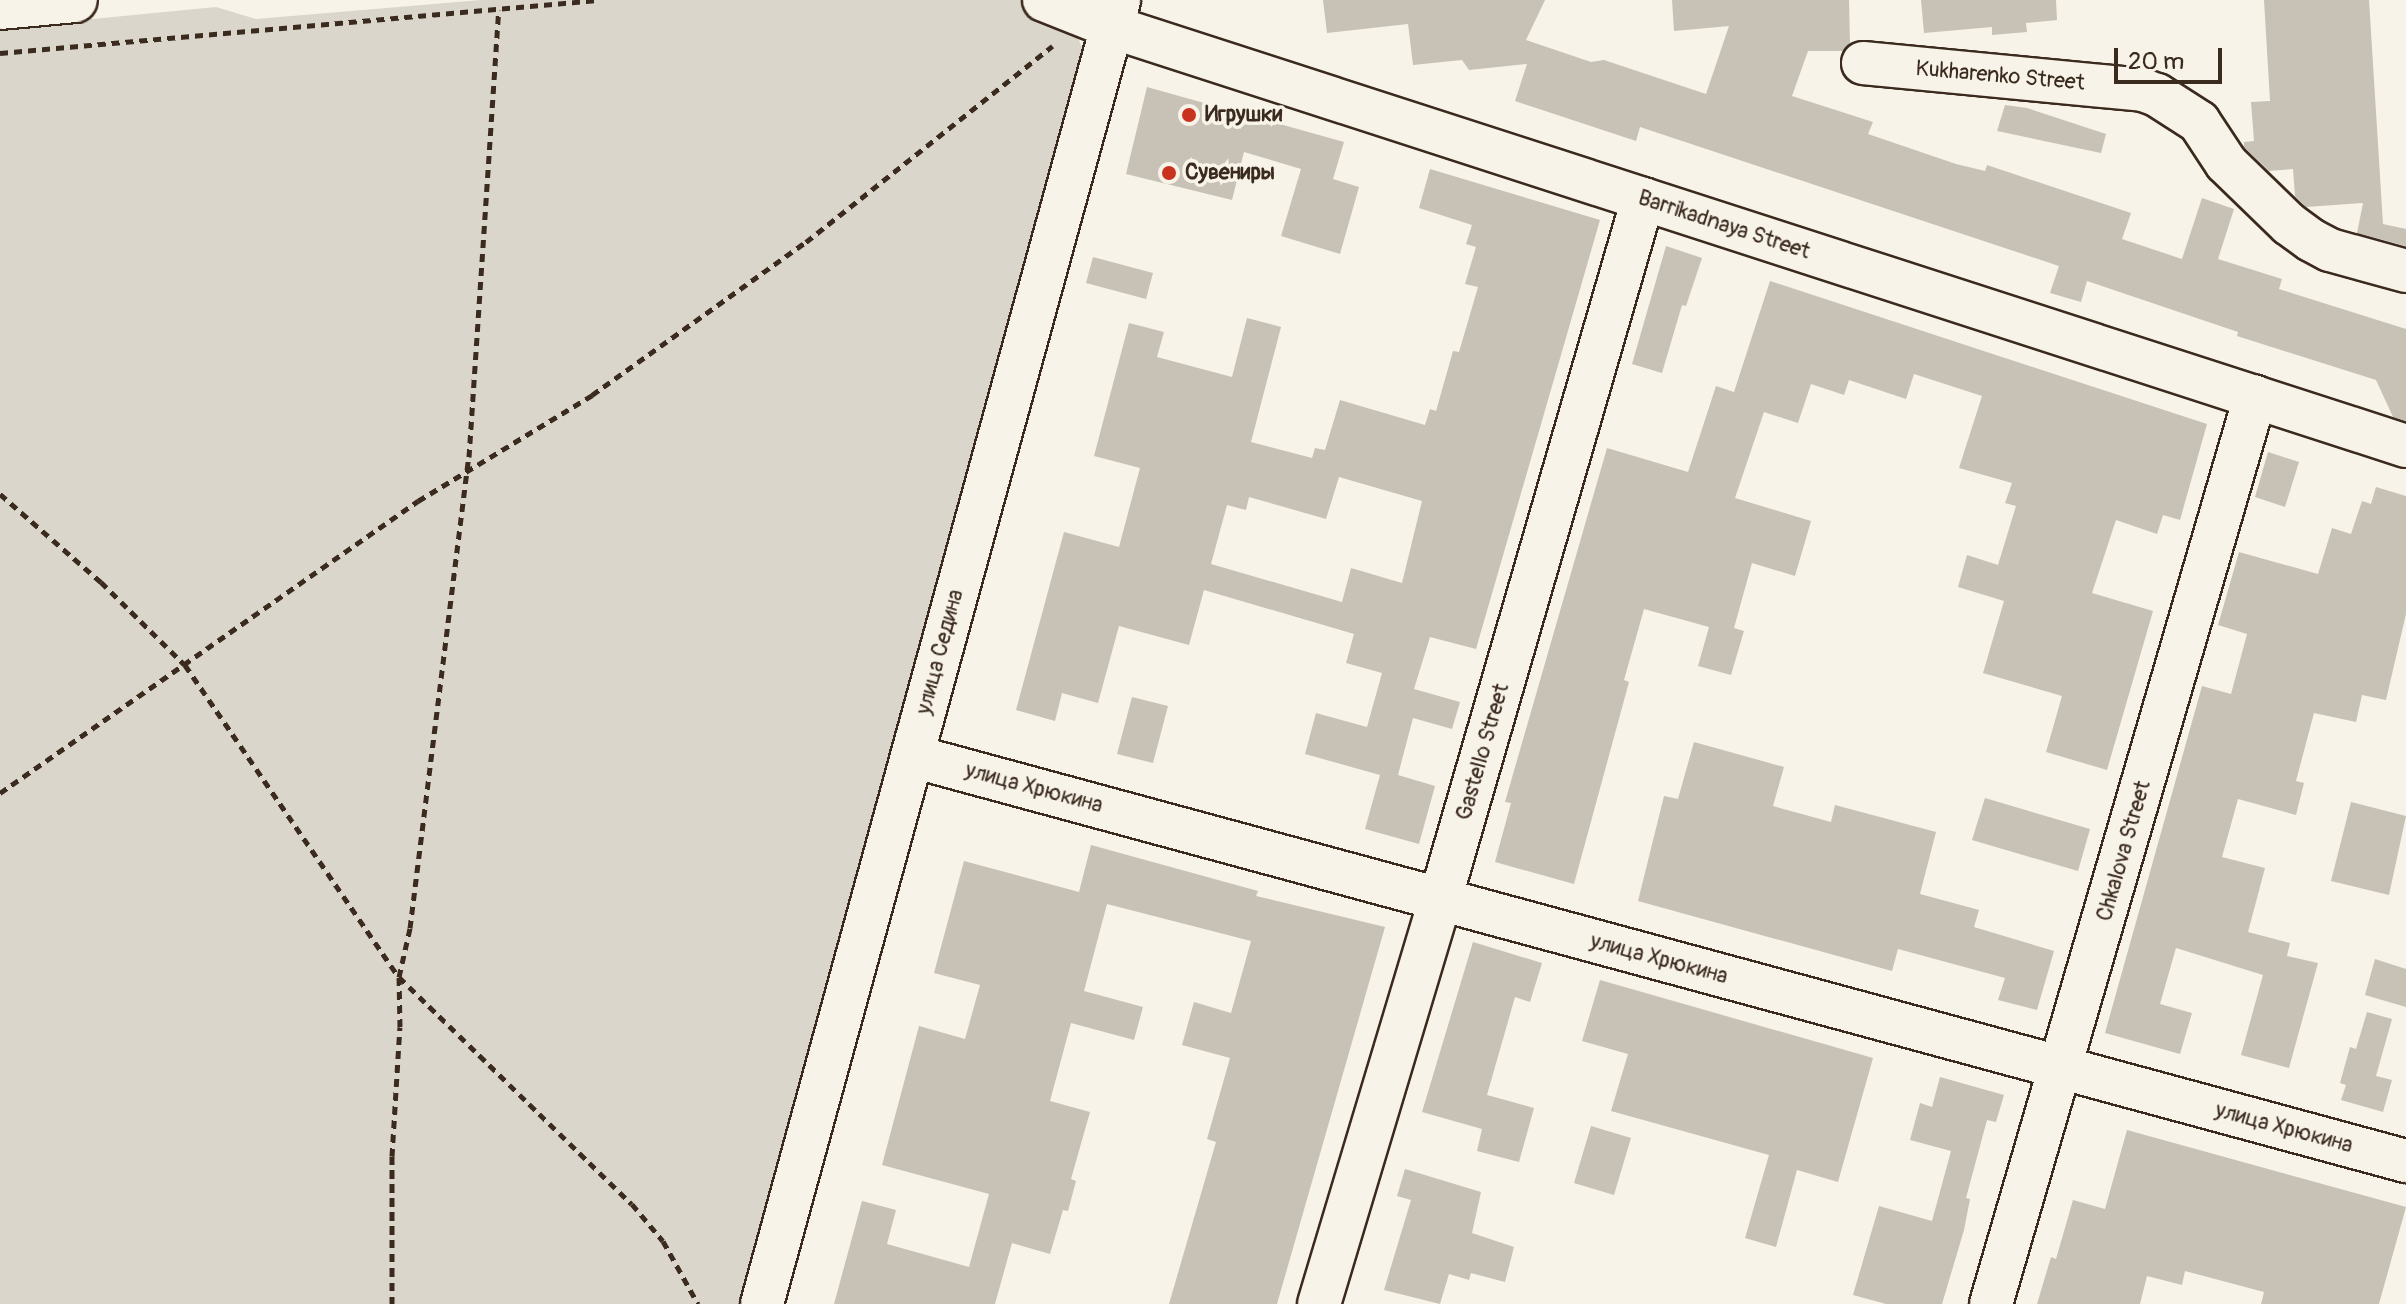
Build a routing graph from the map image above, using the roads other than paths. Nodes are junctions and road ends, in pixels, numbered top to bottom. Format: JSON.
{"nodes":[{"id":1,"x":75,"y":0,"type":"edge"},
{"id":2,"x":1044,"y":0,"type":"edge"},
{"id":3,"x":0,"y":7,"type":"edge"},
{"id":4,"x":1106,"y":15,"type":"edge"},
{"id":5,"x":1863,"y":63,"type":"dead end"},
{"id":6,"x":1643,"y":199,"type":"junction"},
{"id":7,"x":2406,"y":271,"type":"edge"},
{"id":8,"x":2255,"y":397,"type":"junction"},
{"id":9,"x":2406,"y":446,"type":"edge"},
{"id":10,"x":912,"y":756,"type":"junction"},
{"id":11,"x":1440,"y":900,"type":"junction"},
{"id":12,"x":2062,"y":1068,"type":"junction"},
{"id":13,"x":2406,"y":1161,"type":"edge"},
{"id":14,"x":762,"y":1304,"type":"edge"},
{"id":15,"x":1319,"y":1304,"type":"edge"},
{"id":16,"x":1991,"y":1304,"type":"edge"}],
"edges":[{"from":1,"to":3,"type":"main road"},
{"from":2,"to":4,"type":"street","name":"Barrikadnaya Street"},
{"from":4,"to":6,"type":"street","name":"Barrikadnaya Street"},
{"from":4,"to":10,"type":"street","name":"улица Седина"},
{"from":5,"to":7,"type":"street","name":"Kukharenko Street"},
{"from":6,"to":8,"type":"street","name":"Barrikadnaya Street"},
{"from":6,"to":11,"type":"street","name":"Gastello Street"},
{"from":8,"to":9,"type":"street","name":"Barrikadnaya Street"},
{"from":8,"to":12,"type":"street","name":"Chkalova Street"},
{"from":10,"to":11,"type":"street","name":"улица Хрюкина"},
{"from":10,"to":14,"type":"street","name":"улица Седина"},
{"from":11,"to":12,"type":"street","name":"улица Хрюкина"},
{"from":11,"to":15,"type":"street","name":"Gastello Street"},
{"from":12,"to":13,"type":"street","name":"улица Хрюкина"},
{"from":12,"to":16,"type":"street","name":"Chkalova Street"}]}
